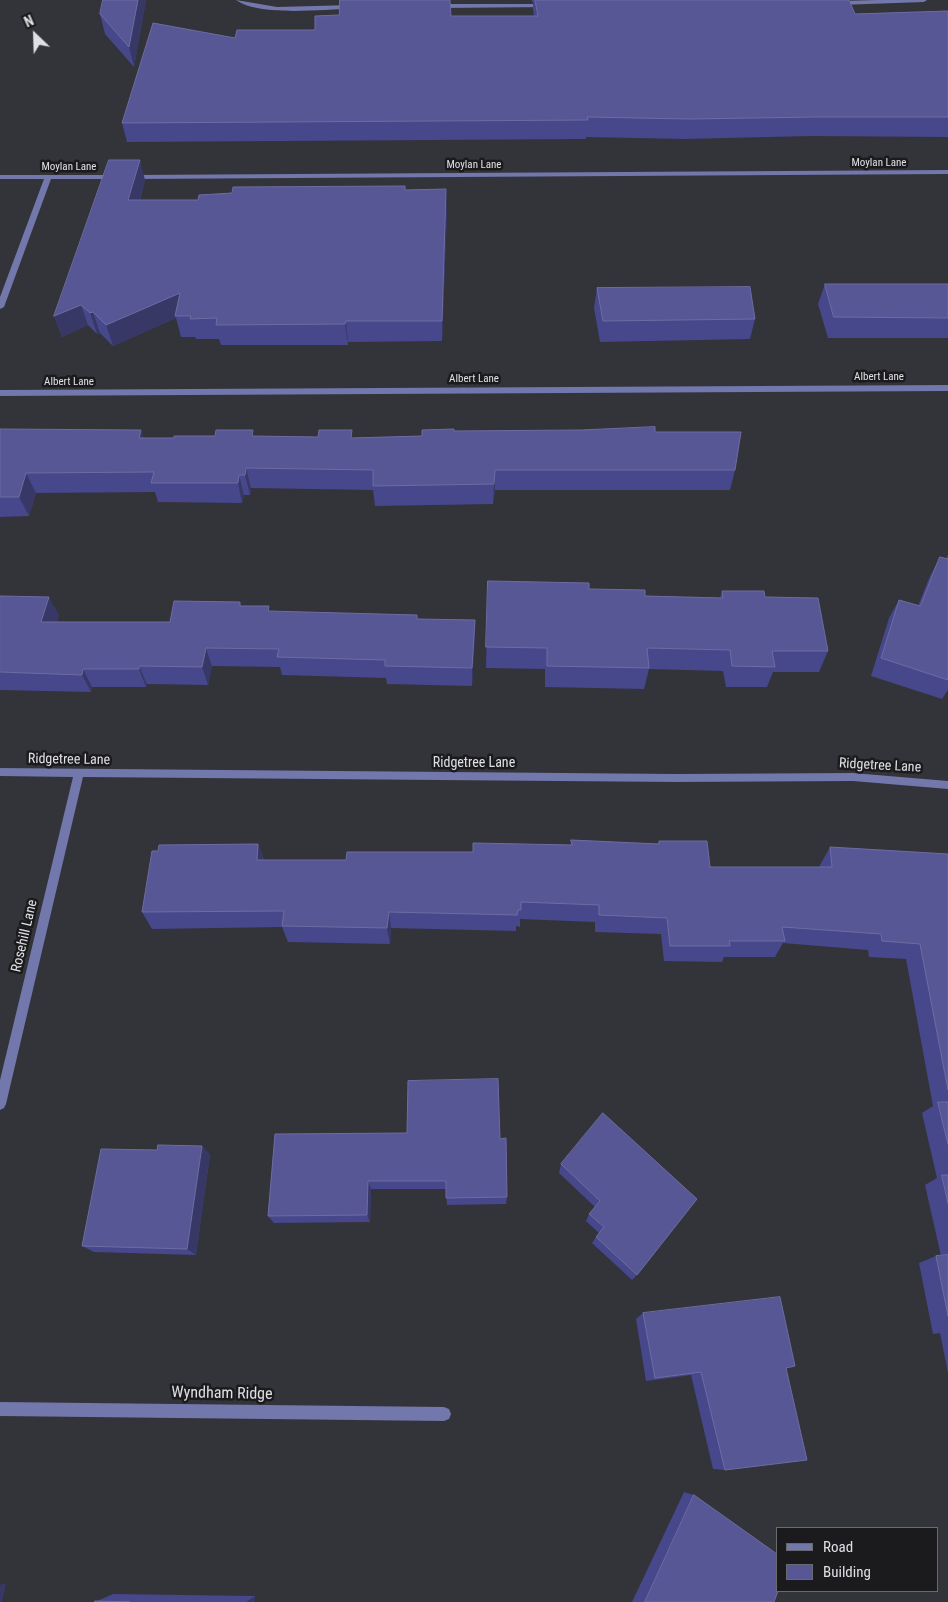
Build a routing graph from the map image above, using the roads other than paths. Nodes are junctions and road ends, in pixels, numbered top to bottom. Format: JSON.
{"nodes":[{"id":1,"x":239,"y":0,"type":"edge"},
{"id":2,"x":924,"y":0,"type":"edge"},
{"id":3,"x":834,"y":3,"type":"edge"},
{"id":4,"x":427,"y":6,"type":"edge"},
{"id":5,"x":556,"y":6,"type":"edge"},
{"id":6,"x":358,"y":7,"type":"edge"},
{"id":7,"x":948,"y":172,"type":"edge"},
{"id":8,"x":0,"y":177,"type":"edge"},
{"id":9,"x":48,"y":178,"type":"junction"},
{"id":10,"x":0,"y":307,"type":"edge"},
{"id":11,"x":948,"y":388,"type":"edge"},
{"id":12,"x":0,"y":393,"type":"edge"},
{"id":13,"x":0,"y":772,"type":"edge"},
{"id":14,"x":79,"y":774,"type":"junction"},
{"id":15,"x":948,"y":785,"type":"edge"},
{"id":16,"x":0,"y":1104,"type":"edge"},
{"id":17,"x":0,"y":1409,"type":"edge"},
{"id":18,"x":444,"y":1414,"type":"dead end"}],
"edges":[{"from":1,"to":6,"type":"street"},
{"from":2,"to":3,"type":"street"},
{"from":4,"to":5,"type":"street"},
{"from":7,"to":9,"type":"street","name":"Moylan Lane"},
{"from":8,"to":9,"type":"street","name":"Moylan Lane"},
{"from":9,"to":10,"type":"street"},
{"from":11,"to":12,"type":"street","name":"Albert Lane"},
{"from":13,"to":14,"type":"street","name":"Ridgetree Lane"},
{"from":14,"to":15,"type":"street","name":"Ridgetree Lane"},
{"from":14,"to":16,"type":"street","name":"Rosehill Lane"},
{"from":17,"to":18,"type":"street","name":"Wyndham Ridge"}]}
